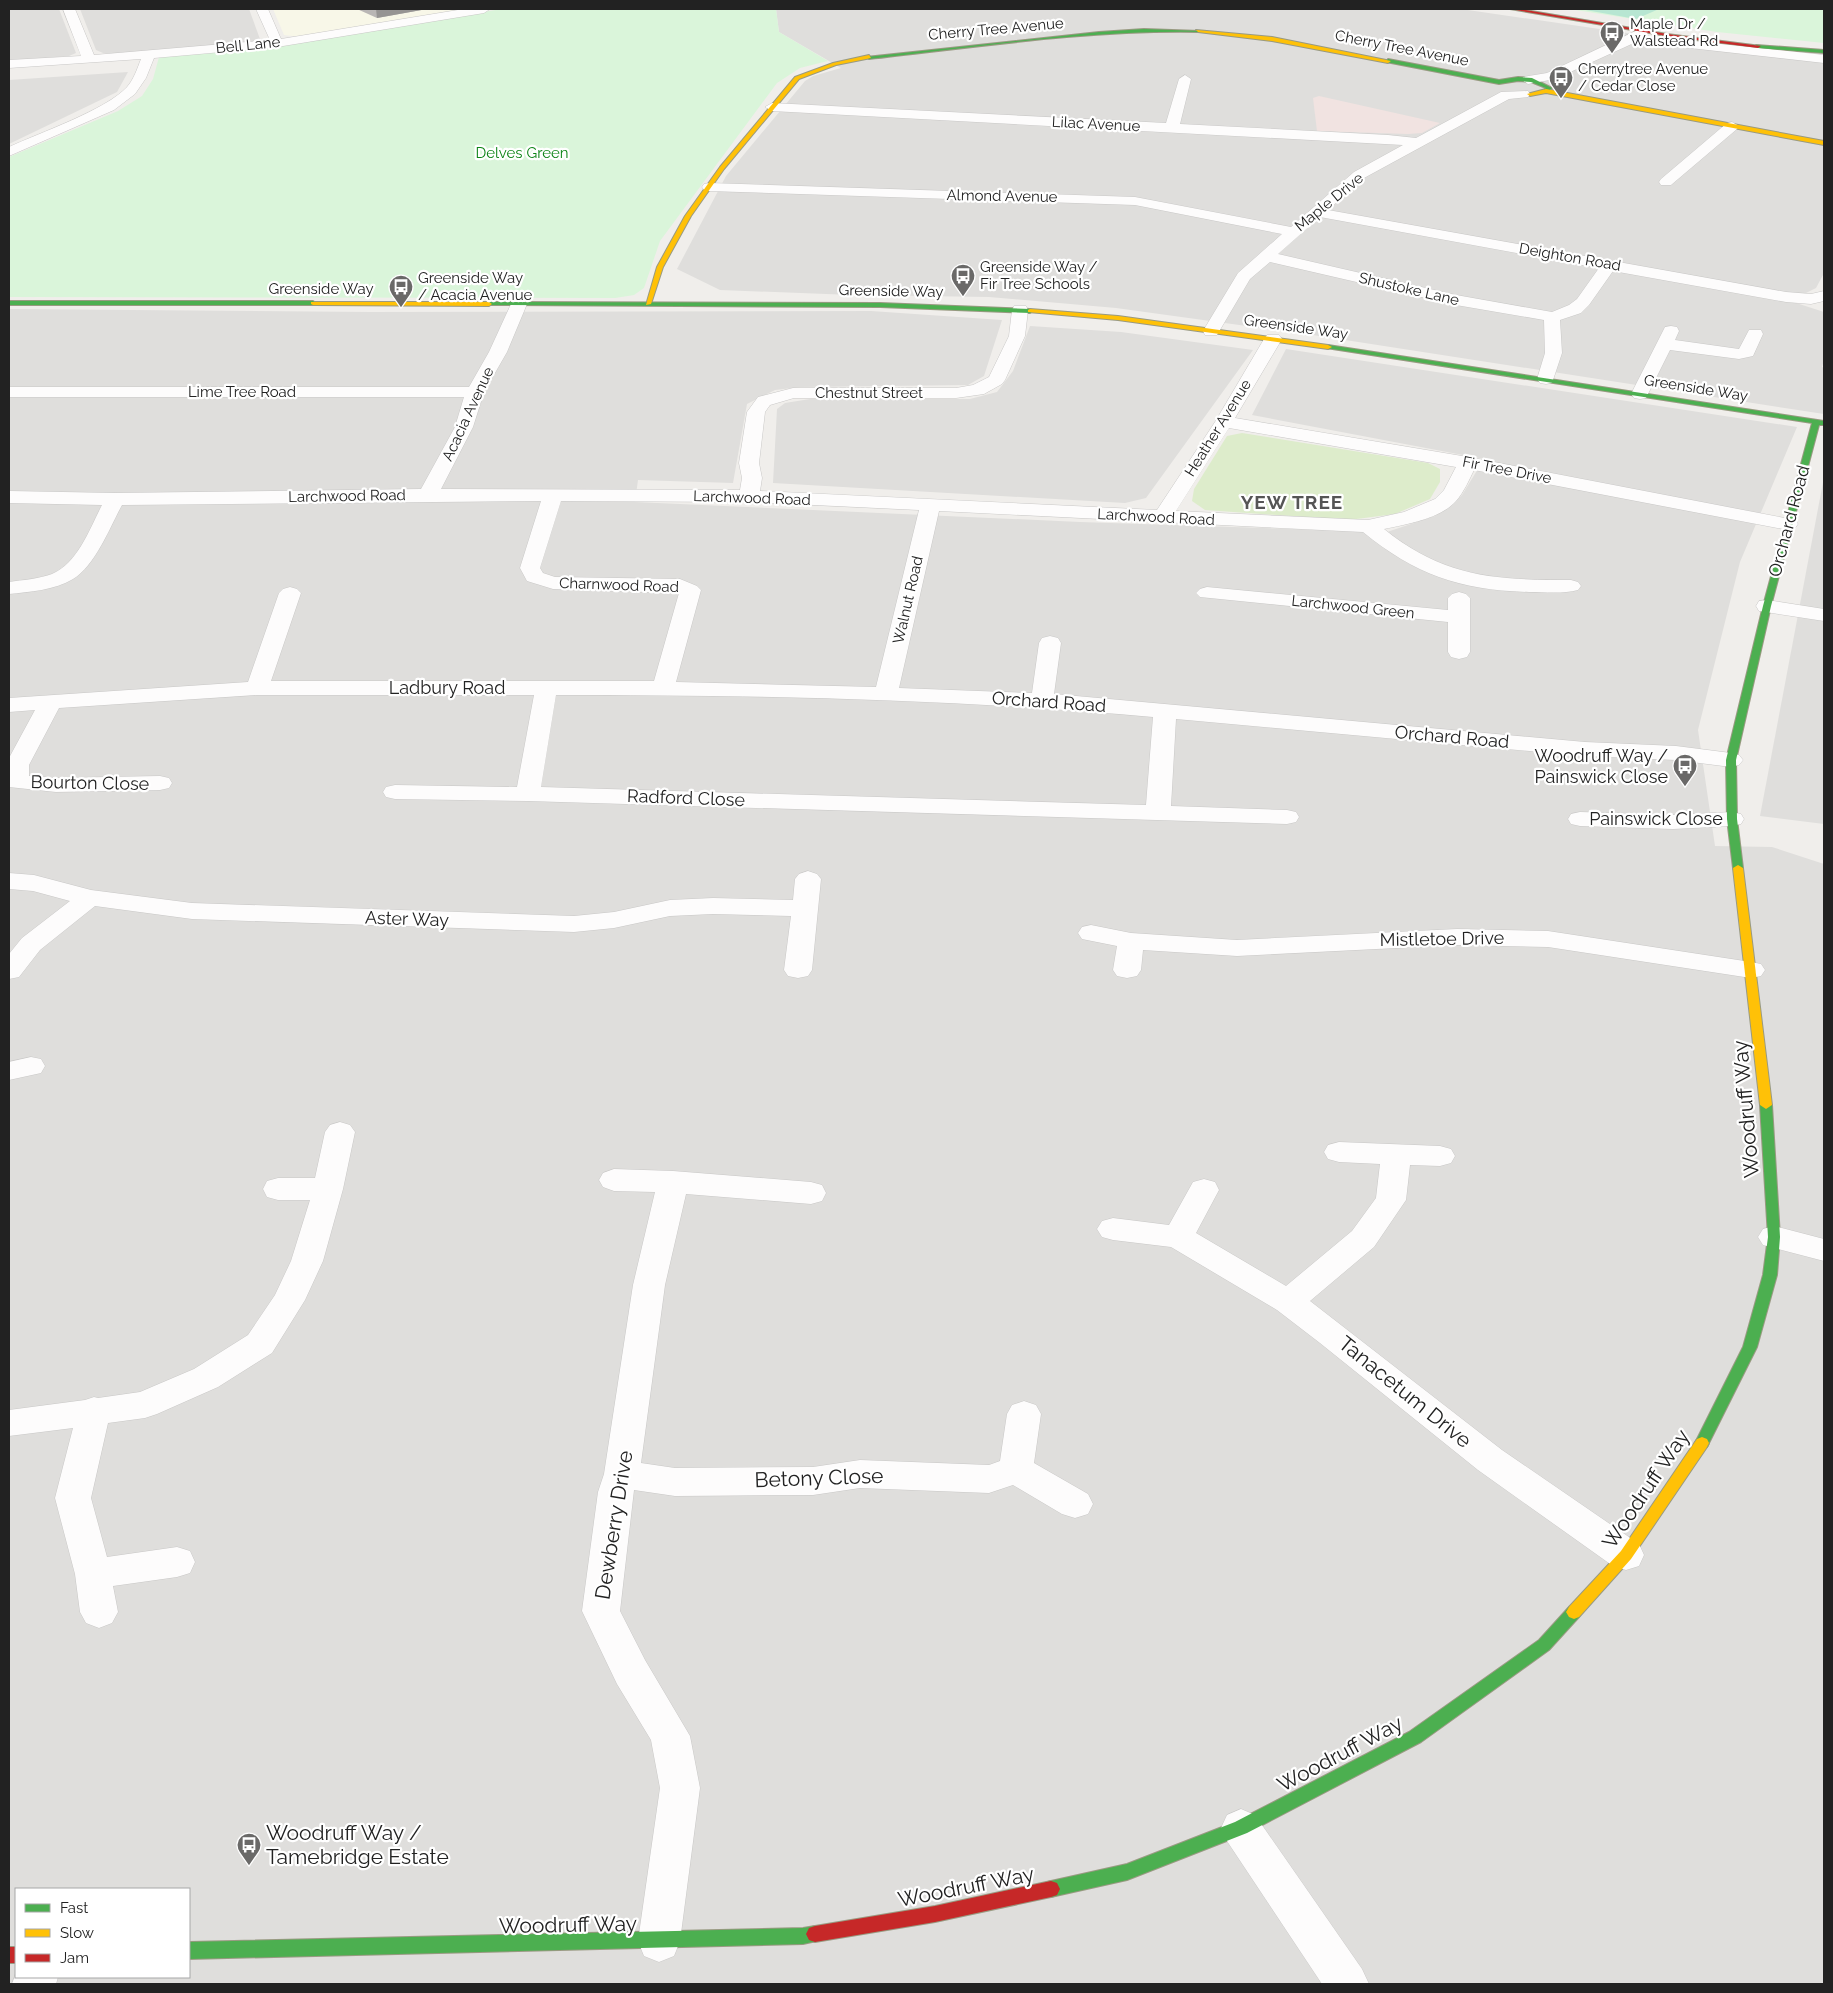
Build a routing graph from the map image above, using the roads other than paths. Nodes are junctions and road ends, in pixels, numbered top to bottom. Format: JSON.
{"nodes":[{"id":1,"x":70,"y":9,"type":"edge"},
{"id":2,"x":262,"y":9,"type":"edge"},
{"id":3,"x":484,"y":9,"type":"edge"},
{"id":4,"x":1512,"y":9,"type":"edge"},
{"id":5,"x":1638,"y":35,"type":"junction"},
{"id":6,"x":277,"y":43,"type":"junction"},
{"id":7,"x":1824,"y":52,"type":"edge"},
{"id":8,"x":89,"y":59,"type":"junction"},
{"id":9,"x":147,"y":60,"type":"junction"},
{"id":10,"x":1824,"y":60,"type":"edge"},
{"id":11,"x":9,"y":64,"type":"edge"},
{"id":12,"x":9,"y":76,"type":"edge"},
{"id":13,"x":1185,"y":79,"type":"dead end"},
{"id":14,"x":1528,"y":80,"type":"joint"},
{"id":15,"x":1547,"y":84,"type":"junction"},
{"id":16,"x":1502,"y":89,"type":"junction"},
{"id":17,"x":1522,"y":94,"type":"joint"},
{"id":18,"x":772,"y":107,"type":"junction"},
{"id":19,"x":1732,"y":126,"type":"junction"},
{"id":20,"x":1172,"y":128,"type":"junction"},
{"id":21,"x":1419,"y":143,"type":"junction"},
{"id":22,"x":1824,"y":143,"type":"edge"},
{"id":23,"x":9,"y":152,"type":"edge"},
{"id":24,"x":1666,"y":182,"type":"dead end"},
{"id":25,"x":709,"y":187,"type":"junction"},
{"id":26,"x":1316,"y":212,"type":"junction"},
{"id":27,"x":1293,"y":232,"type":"junction"},
{"id":28,"x":1266,"y":256,"type":"junction"},
{"id":29,"x":1610,"y":264,"type":"junction"},
{"id":30,"x":1824,"y":296,"type":"edge"},
{"id":31,"x":9,"y":303,"type":"edge"},
{"id":32,"x":519,"y":304,"type":"junction"},
{"id":33,"x":648,"y":304,"type":"junction"},
{"id":34,"x":1020,"y":310,"type":"junction"},
{"id":35,"x":1553,"y":317,"type":"junction"},
{"id":36,"x":1211,"y":331,"type":"junction"},
{"id":37,"x":1755,"y":334,"type":"dead end"},
{"id":38,"x":1273,"y":339,"type":"junction"},
{"id":39,"x":1546,"y":379,"type":"junction"},
{"id":40,"x":9,"y":392,"type":"edge"},
{"id":41,"x":475,"y":392,"type":"junction"},
{"id":42,"x":1640,"y":394,"type":"junction"},
{"id":43,"x":1224,"y":422,"type":"junction"},
{"id":44,"x":1820,"y":422,"type":"edge"},
{"id":45,"x":1468,"y":463,"type":"junction"},
{"id":46,"x":428,"y":495,"type":"junction"},
{"id":47,"x":553,"y":495,"type":"junction"},
{"id":48,"x":749,"y":496,"type":"junction"},
{"id":49,"x":9,"y":498,"type":"edge"},
{"id":50,"x":115,"y":498,"type":"junction"},
{"id":51,"x":930,"y":506,"type":"junction"},
{"id":52,"x":1162,"y":517,"type":"junction"},
{"id":53,"x":1788,"y":524,"type":"junction"},
{"id":54,"x":1368,"y":526,"type":"junction"},
{"id":55,"x":1258,"y":576,"type":"dead end"},
{"id":56,"x":1460,"y":579,"type":"junction"},
{"id":57,"x":1570,"y":586,"type":"dead end"},
{"id":58,"x":9,"y":588,"type":"edge"},
{"id":59,"x":290,"y":593,"type":"dead end"},
{"id":60,"x":1207,"y":593,"type":"dead end"},
{"id":61,"x":1248,"y":596,"type":"junction"},
{"id":62,"x":1767,"y":606,"type":"junction"},
{"id":63,"x":1824,"y":615,"type":"edge"},
{"id":64,"x":1458,"y":617,"type":"junction"},
{"id":65,"x":1050,"y":643,"type":"dead end"},
{"id":66,"x":1459,"y":652,"type":"dead end"},
{"id":67,"x":257,"y":688,"type":"junction"},
{"id":68,"x":546,"y":688,"type":"junction"},
{"id":69,"x":663,"y":688,"type":"junction"},
{"id":70,"x":886,"y":694,"type":"junction"},
{"id":71,"x":1042,"y":700,"type":"junction"},
{"id":72,"x":50,"y":703,"type":"junction"},
{"id":73,"x":9,"y":705,"type":"edge"},
{"id":74,"x":1165,"y":710,"type":"junction"},
{"id":75,"x":1731,"y":760,"type":"junction"},
{"id":76,"x":160,"y":783,"type":"dead end"},
{"id":77,"x":395,"y":792,"type":"dead end"},
{"id":78,"x":528,"y":794,"type":"junction"},
{"id":79,"x":1158,"y":812,"type":"junction"},
{"id":80,"x":1287,"y":817,"type":"dead end"},
{"id":81,"x":1580,"y":819,"type":"dead end"},
{"id":82,"x":1732,"y":819,"type":"junction"},
{"id":83,"x":808,"y":879,"type":"dead end"},
{"id":84,"x":9,"y":881,"type":"edge"},
{"id":85,"x":90,"y":898,"type":"junction"},
{"id":86,"x":806,"y":908,"type":"junction"},
{"id":87,"x":1091,"y":933,"type":"dead end"},
{"id":88,"x":1131,"y":941,"type":"junction"},
{"id":89,"x":798,"y":970,"type":"dead end"},
{"id":90,"x":1127,"y":970,"type":"dead end"},
{"id":91,"x":1751,"y":970,"type":"junction"},
{"id":92,"x":9,"y":971,"type":"edge"},
{"id":93,"x":340,"y":1132,"type":"dead end"},
{"id":94,"x":1339,"y":1152,"type":"dead end"},
{"id":95,"x":1396,"y":1154,"type":"junction"},
{"id":96,"x":1440,"y":1156,"type":"dead end"},
{"id":97,"x":614,"y":1180,"type":"dead end"},
{"id":98,"x":673,"y":1182,"type":"junction"},
{"id":99,"x":278,"y":1189,"type":"dead end"},
{"id":100,"x":328,"y":1189,"type":"junction"},
{"id":101,"x":1204,"y":1190,"type":"dead end"},
{"id":102,"x":811,"y":1194,"type":"dead end"},
{"id":103,"x":1113,"y":1230,"type":"dead end"},
{"id":104,"x":1178,"y":1237,"type":"junction"},
{"id":105,"x":1774,"y":1237,"type":"junction"},
{"id":106,"x":1824,"y":1250,"type":"edge"},
{"id":107,"x":1288,"y":1302,"type":"junction"},
{"id":108,"x":94,"y":1410,"type":"junction"},
{"id":109,"x":1024,"y":1414,"type":"dead end"},
{"id":110,"x":9,"y":1423,"type":"edge"},
{"id":111,"x":1016,"y":1470,"type":"junction"},
{"id":112,"x":622,"y":1474,"type":"junction"},
{"id":113,"x":1075,"y":1504,"type":"dead end"},
{"id":114,"x":1626,"y":1556,"type":"junction"},
{"id":115,"x":177,"y":1562,"type":"dead end"},
{"id":116,"x":93,"y":1574,"type":"junction"},
{"id":117,"x":99,"y":1612,"type":"dead end"},
{"id":118,"x":1241,"y":1828,"type":"junction"},
{"id":119,"x":659,"y":1941,"type":"junction"},
{"id":120,"x":190,"y":1952,"type":"edge"},
{"id":121,"x":1347,"y":1984,"type":"edge"}],
"edges":[{"from":1,"to":8,"type":"street"},
{"from":2,"to":6,"type":"street"},
{"from":3,"to":6,"type":"street","name":"Bell Lane"},
{"from":4,"to":5,"type":"street"},
{"from":5,"to":7,"type":"street"},
{"from":5,"to":10,"type":"street"},
{"from":5,"to":15,"type":"street","name":"Maple Drive"},
{"from":6,"to":9,"type":"street","name":"Bell Lane"},
{"from":8,"to":9,"type":"street","name":"Bell Lane"},
{"from":8,"to":11,"type":"street","name":"Bell Lane"},
{"from":9,"to":12,"type":"street","name":"Bell Lane"},
{"from":9,"to":23,"type":"street"},
{"from":13,"to":20,"type":"street"},
{"from":14,"to":15,"type":"street","name":"Maple Drive"},
{"from":14,"to":16,"type":"street","name":"Maple Drive"},
{"from":15,"to":17,"type":"street","name":"Maple Drive"},
{"from":15,"to":19,"type":"street"},
{"from":16,"to":17,"type":"street","name":"Maple Drive"},
{"from":16,"to":18,"type":"street","name":"Cherry Tree Avenue"},
{"from":16,"to":21,"type":"street","name":"Maple Drive"},
{"from":18,"to":20,"type":"street","name":"Lilac Avenue"},
{"from":18,"to":25,"type":"street","name":"Cherry Tree Avenue"},
{"from":19,"to":22,"type":"street"},
{"from":19,"to":24,"type":"street"},
{"from":20,"to":21,"type":"street","name":"Lilac Avenue"},
{"from":21,"to":26,"type":"street","name":"Maple Drive"},
{"from":25,"to":27,"type":"street","name":"Almond Avenue"},
{"from":25,"to":33,"type":"street","name":"Cherry Tree Avenue"},
{"from":26,"to":27,"type":"street","name":"Maple Drive"},
{"from":26,"to":29,"type":"street","name":"Deighton Road"},
{"from":27,"to":28,"type":"street","name":"Maple Drive"},
{"from":28,"to":35,"type":"street","name":"Shustoke Lane"},
{"from":28,"to":36,"type":"street","name":"Maple Drive"},
{"from":29,"to":30,"type":"street","name":"Deighton Road"},
{"from":29,"to":35,"type":"street"},
{"from":31,"to":32,"type":"street","name":"Greenside Way"},
{"from":32,"to":33,"type":"street","name":"Greenside Way"},
{"from":32,"to":41,"type":"street","name":"Acacia Avenue"},
{"from":33,"to":34,"type":"street","name":"Greenside Way"},
{"from":34,"to":36,"type":"street","name":"Greenside Way"},
{"from":34,"to":48,"type":"street","name":"Chestnut Street"},
{"from":35,"to":39,"type":"street"},
{"from":36,"to":38,"type":"street","name":"Greenside Way"},
{"from":37,"to":42,"type":"street"},
{"from":38,"to":39,"type":"street","name":"Greenside Way"},
{"from":38,"to":43,"type":"street","name":"Heather Avenue"},
{"from":39,"to":42,"type":"street","name":"Greenside Way"},
{"from":40,"to":41,"type":"street","name":"Lime Tree Road"},
{"from":41,"to":46,"type":"street","name":"Acacia Avenue"},
{"from":42,"to":44,"type":"street","name":"Greenside Way"},
{"from":43,"to":45,"type":"street","name":"Fir Tree Drive"},
{"from":43,"to":52,"type":"street","name":"Heather Avenue"},
{"from":44,"to":53,"type":"street","name":"Orchard Road"},
{"from":45,"to":53,"type":"street","name":"Fir Tree Drive"},
{"from":45,"to":54,"type":"street","name":"Larchwood Road"},
{"from":46,"to":47,"type":"street","name":"Larchwood Road"},
{"from":46,"to":50,"type":"street","name":"Larchwood Road"},
{"from":47,"to":48,"type":"street","name":"Larchwood Road"},
{"from":47,"to":69,"type":"street","name":"Charnwood Road"},
{"from":48,"to":51,"type":"street","name":"Larchwood Road"},
{"from":49,"to":50,"type":"street","name":"Larchwood Road"},
{"from":50,"to":58,"type":"street"},
{"from":51,"to":52,"type":"street","name":"Larchwood Road"},
{"from":51,"to":70,"type":"street","name":"Walnut Road"},
{"from":52,"to":54,"type":"street","name":"Larchwood Road"},
{"from":53,"to":62,"type":"street","name":"Orchard Road"},
{"from":54,"to":56,"type":"street"},
{"from":55,"to":61,"type":"street"},
{"from":56,"to":57,"type":"street"},
{"from":56,"to":64,"type":"street"},
{"from":59,"to":67,"type":"street"},
{"from":60,"to":61,"type":"street","name":"Larchwood Green"},
{"from":61,"to":64,"type":"street","name":"Larchwood Green"},
{"from":62,"to":63,"type":"street"},
{"from":62,"to":75,"type":"street","name":"Orchard Road"},
{"from":64,"to":66,"type":"street"},
{"from":65,"to":71,"type":"street"},
{"from":67,"to":68,"type":"street","name":"Ladbury Road"},
{"from":67,"to":72,"type":"street","name":"Ladbury Road"},
{"from":68,"to":69,"type":"street","name":"Ladbury Road"},
{"from":68,"to":78,"type":"street"},
{"from":69,"to":70,"type":"street","name":"Ladbury Road"},
{"from":70,"to":71,"type":"street","name":"Orchard Road"},
{"from":71,"to":74,"type":"street","name":"Orchard Road"},
{"from":72,"to":73,"type":"street","name":"Ladbury Road"},
{"from":72,"to":76,"type":"street","name":"Bourton Close"},
{"from":74,"to":75,"type":"street","name":"Orchard Road"},
{"from":74,"to":79,"type":"street"},
{"from":75,"to":82,"type":"street","name":"Woodruff Way"},
{"from":77,"to":78,"type":"street","name":"Radford Close"},
{"from":78,"to":79,"type":"street","name":"Radford Close"},
{"from":79,"to":80,"type":"street","name":"Radford Close"},
{"from":81,"to":82,"type":"street","name":"Painswick Close"},
{"from":82,"to":91,"type":"street","name":"Woodruff Way"},
{"from":83,"to":86,"type":"street"},
{"from":84,"to":85,"type":"street","name":"Aster Way"},
{"from":85,"to":86,"type":"street","name":"Aster Way"},
{"from":85,"to":92,"type":"street"},
{"from":86,"to":89,"type":"street"},
{"from":87,"to":88,"type":"street","name":"Mistletoe Drive"},
{"from":88,"to":90,"type":"street"},
{"from":88,"to":91,"type":"street","name":"Mistletoe Drive"},
{"from":91,"to":105,"type":"street","name":"Woodruff Way"},
{"from":93,"to":100,"type":"street"},
{"from":94,"to":95,"type":"street"},
{"from":95,"to":96,"type":"street"},
{"from":95,"to":107,"type":"street"},
{"from":97,"to":98,"type":"street"},
{"from":98,"to":102,"type":"street"},
{"from":98,"to":112,"type":"street","name":"Dewberry Drive"},
{"from":99,"to":100,"type":"street"},
{"from":100,"to":108,"type":"street"},
{"from":101,"to":104,"type":"street"},
{"from":103,"to":104,"type":"street","name":"Tanacetum Drive"},
{"from":104,"to":107,"type":"street","name":"Tanacetum Drive"},
{"from":105,"to":106,"type":"street"},
{"from":105,"to":114,"type":"street","name":"Woodruff Way"},
{"from":107,"to":114,"type":"street","name":"Tanacetum Drive"},
{"from":108,"to":110,"type":"street"},
{"from":108,"to":116,"type":"street"},
{"from":109,"to":111,"type":"street"},
{"from":111,"to":112,"type":"street","name":"Betony Close"},
{"from":111,"to":113,"type":"street"},
{"from":112,"to":119,"type":"street","name":"Dewberry Drive"},
{"from":114,"to":118,"type":"street","name":"Woodruff Way"},
{"from":115,"to":116,"type":"street"},
{"from":116,"to":117,"type":"street"},
{"from":118,"to":119,"type":"street","name":"Woodruff Way"},
{"from":118,"to":121,"type":"street"},
{"from":119,"to":120,"type":"street","name":"Woodruff Way"}]}
